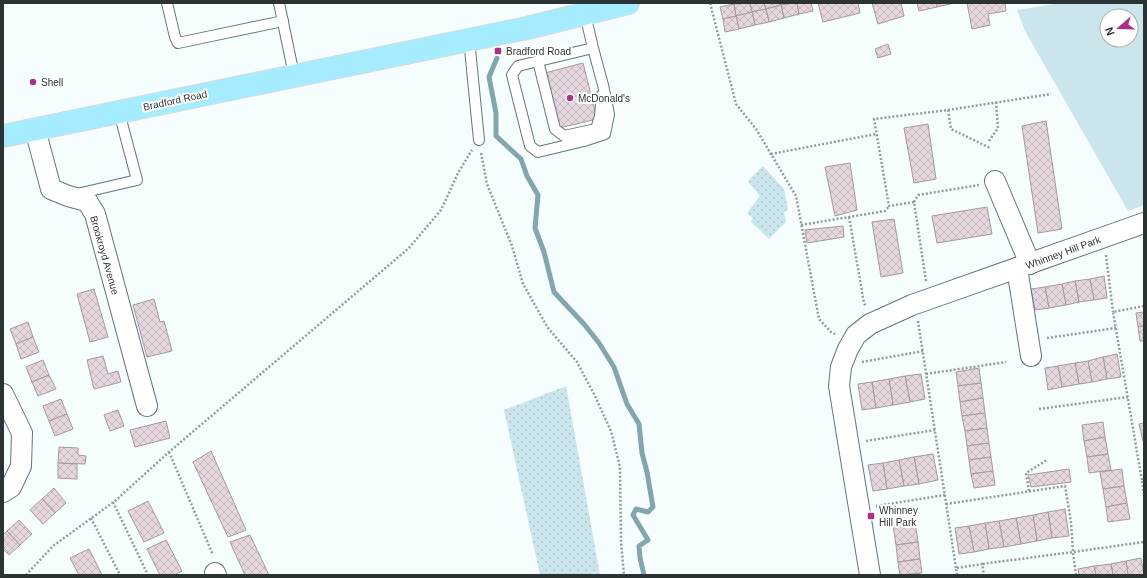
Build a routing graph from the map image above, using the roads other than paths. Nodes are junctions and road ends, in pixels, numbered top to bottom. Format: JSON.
{"nodes":[{"id":1,"x":167,"y":3,"type":"edge"},
{"id":2,"x":279,"y":3,"type":"edge"},
{"id":3,"x":628,"y":3,"type":"edge"},
{"id":4,"x":585,"y":14,"type":"junction"},
{"id":5,"x":283,"y":21,"type":"junction"},
{"id":6,"x":469,"y":39,"type":"junction"},
{"id":7,"x":592,"y":48,"type":"junction"},
{"id":8,"x":538,"y":61,"type":"junction"},
{"id":9,"x":294,"y":75,"type":"junction"},
{"id":10,"x":603,"y":85,"type":"junction"},
{"id":11,"x":120,"y":112,"type":"junction"},
{"id":12,"x":35,"y":129,"type":"junction"},
{"id":13,"x":3,"y":136,"type":"edge"},
{"id":14,"x":479,"y":140,"type":"road end"},
{"id":15,"x":996,"y":182,"type":"road end"},
{"id":16,"x":68,"y":196,"type":"junction"},
{"id":17,"x":1144,"y":223,"type":"edge"},
{"id":18,"x":1024,"y":266,"type":"junction"},
{"id":19,"x":1030,"y":348,"type":"road end"},
{"id":20,"x":3,"y":394,"type":"edge"},
{"id":21,"x":147,"y":406,"type":"dead end"},
{"id":22,"x":3,"y":492,"type":"edge"},
{"id":23,"x":870,"y":575,"type":"edge"}],
"edges":[{"from":1,"to":5,"type":"lane"},
{"from":2,"to":5,"type":"lane"},
{"from":3,"to":4,"type":"main road","name":"Bradford Road"},
{"from":4,"to":6,"type":"main road","name":"Bradford Road"},
{"from":4,"to":7,"type":"lane"},
{"from":5,"to":9,"type":"lane"},
{"from":6,"to":9,"type":"main road","name":"Bradford Road"},
{"from":6,"to":14,"type":"lane"},
{"from":7,"to":8,"type":"lane"},
{"from":7,"to":10,"type":"lane"},
{"from":8,"to":10,"type":"lane"},
{"from":8,"to":10,"type":"lane"},
{"from":9,"to":11,"type":"main road","name":"Bradford Road"},
{"from":11,"to":12,"type":"main road","name":"Bradford Road"},
{"from":11,"to":16,"type":"lane"},
{"from":12,"to":13,"type":"main road","name":"Bradford Road"},
{"from":12,"to":16,"type":"street","name":"Brookroyd Avenue"},
{"from":15,"to":18,"type":"street"},
{"from":16,"to":21,"type":"street","name":"Brookroyd Avenue"},
{"from":17,"to":18,"type":"street","name":"Whinney Hill Park"},
{"from":18,"to":19,"type":"street"},
{"from":18,"to":23,"type":"street","name":"Whinney Hill Park"},
{"from":20,"to":22,"type":"street"}]}
